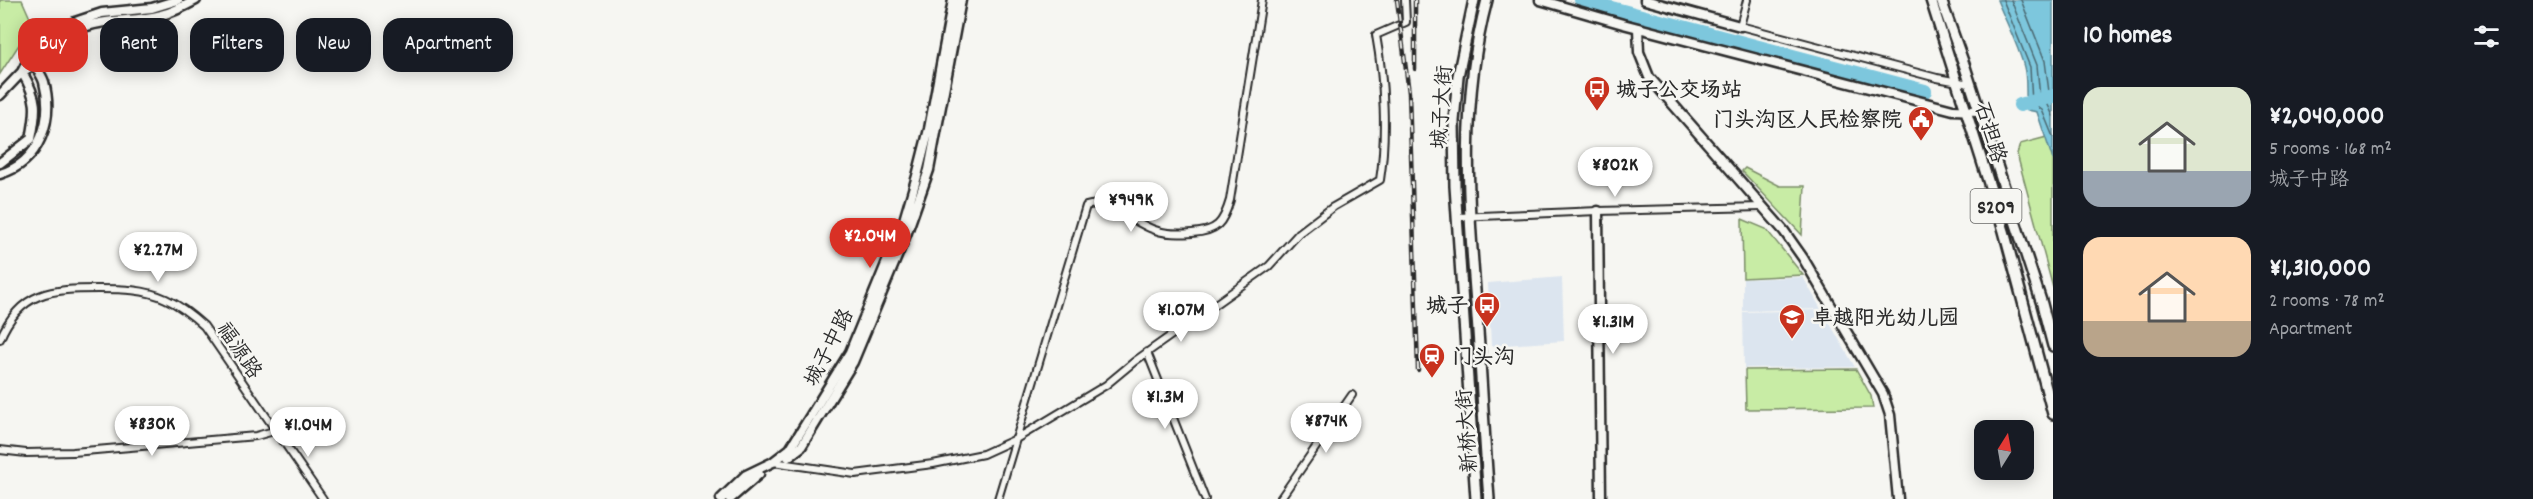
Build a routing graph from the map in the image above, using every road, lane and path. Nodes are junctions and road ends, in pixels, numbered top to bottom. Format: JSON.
{"nodes":[{"id":1,"x":178,"y":0,"type":"edge"},
{"id":2,"x":196,"y":0,"type":"edge"},
{"id":3,"x":953,"y":0,"type":"edge"},
{"id":4,"x":961,"y":0,"type":"edge"},
{"id":5,"x":1262,"y":0,"type":"edge"},
{"id":6,"x":1405,"y":0,"type":"edge"},
{"id":7,"x":1474,"y":0,"type":"edge"},
{"id":8,"x":1487,"y":0,"type":"edge"},
{"id":9,"x":1540,"y":0,"type":"edge"},
{"id":10,"x":1647,"y":0,"type":"edge"},
{"id":11,"x":1747,"y":0,"type":"edge"},
{"id":12,"x":1931,"y":0,"type":"edge"},
{"id":13,"x":1941,"y":0,"type":"edge"},
{"id":14,"x":87,"y":18,"type":"edge"},
{"id":15,"x":88,"y":26,"type":"edge"},
{"id":16,"x":1740,"y":26,"type":"junction"},
{"id":17,"x":1638,"y":28,"type":"junction"},
{"id":18,"x":22,"y":72,"type":"joint"},
{"id":19,"x":39,"y":72,"type":"edge"},
{"id":20,"x":1958,"y":82,"type":"junction"},
{"id":21,"x":1970,"y":84,"type":"junction"},
{"id":22,"x":0,"y":95,"type":"edge"},
{"id":23,"x":1966,"y":111,"type":"junction"},
{"id":24,"x":1978,"y":111,"type":"junction"},
{"id":25,"x":0,"y":163,"type":"edge"},
{"id":26,"x":0,"y":174,"type":"edge"},
{"id":27,"x":1762,"y":207,"type":"junction"},
{"id":28,"x":1598,"y":211,"type":"junction"},
{"id":29,"x":1458,"y":217,"type":"junction"},
{"id":30,"x":1469,"y":217,"type":"junction"},
{"id":31,"x":0,"y":339,"type":"edge"},
{"id":32,"x":2053,"y":346,"type":"edge"},
{"id":33,"x":1147,"y":352,"type":"junction"},
{"id":34,"x":1352,"y":395,"type":"dead end"},
{"id":35,"x":2053,"y":414,"type":"edge"},
{"id":36,"x":274,"y":431,"type":"junction"},
{"id":37,"x":1016,"y":439,"type":"junction"},
{"id":38,"x":0,"y":450,"type":"edge"},
{"id":39,"x":777,"y":463,"type":"junction"},
{"id":40,"x":323,"y":499,"type":"edge"},
{"id":41,"x":721,"y":499,"type":"edge"},
{"id":42,"x":730,"y":499,"type":"edge"},
{"id":43,"x":999,"y":499,"type":"edge"},
{"id":44,"x":1205,"y":499,"type":"edge"},
{"id":45,"x":1280,"y":499,"type":"edge"},
{"id":46,"x":1476,"y":499,"type":"edge"},
{"id":47,"x":1488,"y":499,"type":"edge"},
{"id":48,"x":1601,"y":499,"type":"edge"},
{"id":49,"x":1898,"y":499,"type":"edge"}],
"edges":[{"from":1,"to":14,"type":"street"},
{"from":2,"to":15,"type":"street"},
{"from":3,"to":39,"type":"street","name":"城子中路"},
{"from":4,"to":39,"type":"street","name":"城子中路"},
{"from":5,"to":37,"type":"street"},
{"from":6,"to":33,"type":"street"},
{"from":7,"to":29,"type":"main road","name":"城子大街"},
{"from":8,"to":30,"type":"main road","name":"城子大街"},
{"from":9,"to":17,"type":"street"},
{"from":10,"to":16,"type":"street"},
{"from":11,"to":16,"type":"street"},
{"from":12,"to":20,"type":"main road","name":"石担路","number":"S209"},
{"from":13,"to":21,"type":"main road","name":"石担路","number":"S209"},
{"from":16,"to":20,"type":"street"},
{"from":17,"to":23,"type":"street"},
{"from":17,"to":27,"type":"street"},
{"from":18,"to":22,"type":"street"},
{"from":18,"to":25,"type":"street"},
{"from":19,"to":26,"type":"street"},
{"from":20,"to":21,"type":"street"},
{"from":20,"to":23,"type":"main road","name":"石担路","number":"S209"},
{"from":21,"to":24,"type":"main road","name":"石担路","number":"S209"},
{"from":23,"to":24,"type":"street"},
{"from":23,"to":35,"type":"main road","name":"石担路","number":"S209"},
{"from":24,"to":32,"type":"main road","name":"石担路","number":"S209"},
{"from":27,"to":28,"type":"street"},
{"from":27,"to":49,"type":"street"},
{"from":28,"to":30,"type":"street"},
{"from":28,"to":48,"type":"street"},
{"from":29,"to":30,"type":"street"},
{"from":29,"to":46,"type":"main road","name":"新桥大街"},
{"from":30,"to":47,"type":"main road","name":"新桥大街"},
{"from":31,"to":36,"type":"street","name":"福源路"},
{"from":33,"to":37,"type":"street"},
{"from":33,"to":44,"type":"street"},
{"from":34,"to":45,"type":"street"},
{"from":36,"to":38,"type":"street"},
{"from":36,"to":40,"type":"street","name":"福源路"},
{"from":37,"to":39,"type":"street"},
{"from":37,"to":43,"type":"street"},
{"from":39,"to":41,"type":"street","name":"城子中路"},
{"from":39,"to":42,"type":"street","name":"城子中路"}]}
